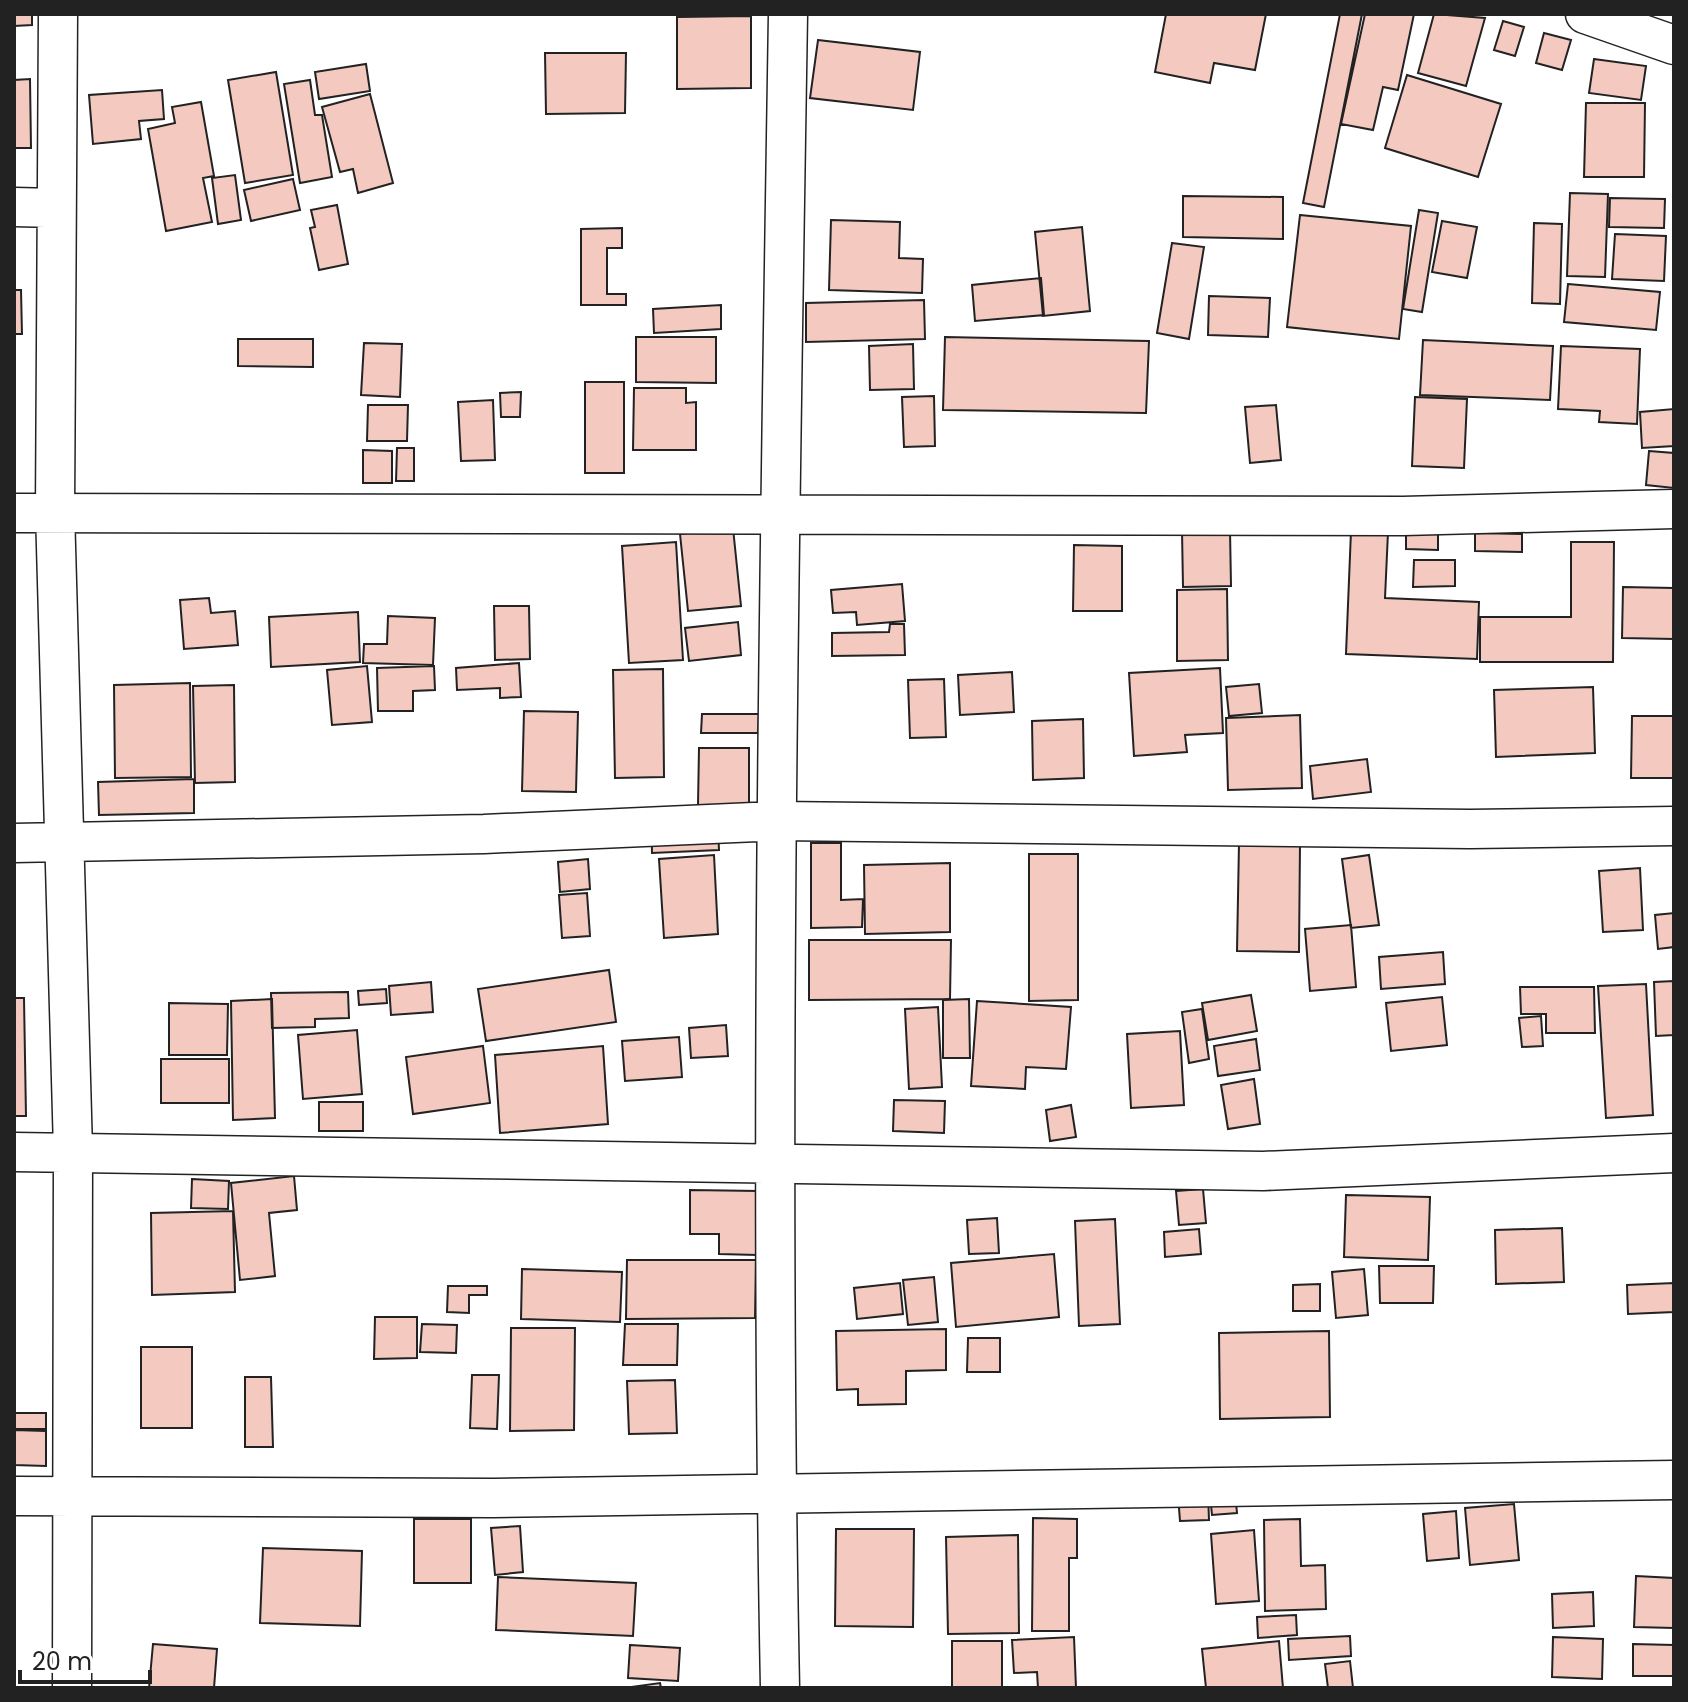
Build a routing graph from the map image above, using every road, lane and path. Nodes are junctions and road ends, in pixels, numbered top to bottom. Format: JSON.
{"nodes":[{"id":1,"x":58,"y":14,"type":"edge"},
{"id":2,"x":788,"y":14,"type":"edge"},
{"id":3,"x":1585,"y":14,"type":"edge"},
{"id":4,"x":1670,"y":34,"type":"edge"},
{"id":5,"x":14,"y":207,"type":"edge"},
{"id":6,"x":56,"y":208,"type":"junction"},
{"id":7,"x":1674,"y":509,"type":"edge"},
{"id":8,"x":55,"y":511,"type":"junction"},
{"id":9,"x":14,"y":513,"type":"edge"},
{"id":10,"x":780,"y":515,"type":"junction"},
{"id":11,"x":778,"y":821,"type":"junction"},
{"id":12,"x":1674,"y":826,"type":"edge"},
{"id":13,"x":66,"y":841,"type":"junction"},
{"id":14,"x":14,"y":843,"type":"edge"},
{"id":15,"x":73,"y":1150,"type":"junction"},
{"id":16,"x":14,"y":1152,"type":"edge"},
{"id":17,"x":1674,"y":1153,"type":"edge"},
{"id":18,"x":777,"y":1164,"type":"junction"},
{"id":19,"x":1674,"y":1480,"type":"edge"},
{"id":20,"x":776,"y":1493,"type":"junction"},
{"id":21,"x":73,"y":1495,"type":"junction"},
{"id":22,"x":14,"y":1496,"type":"edge"},
{"id":23,"x":72,"y":1688,"type":"edge"},
{"id":24,"x":780,"y":1688,"type":"edge"}],
"edges":[{"from":1,"to":6,"type":"street"},
{"from":2,"to":10,"type":"street"},
{"from":3,"to":4,"type":"street"},
{"from":5,"to":6,"type":"street"},
{"from":6,"to":8,"type":"street"},
{"from":7,"to":10,"type":"street"},
{"from":8,"to":9,"type":"street"},
{"from":8,"to":10,"type":"street"},
{"from":8,"to":13,"type":"street"},
{"from":10,"to":11,"type":"street"},
{"from":11,"to":12,"type":"street"},
{"from":11,"to":13,"type":"street"},
{"from":11,"to":18,"type":"street"},
{"from":13,"to":14,"type":"street"},
{"from":13,"to":15,"type":"street"},
{"from":15,"to":16,"type":"street"},
{"from":15,"to":18,"type":"street"},
{"from":15,"to":21,"type":"street"},
{"from":17,"to":18,"type":"street"},
{"from":18,"to":20,"type":"street"},
{"from":19,"to":20,"type":"street"},
{"from":20,"to":21,"type":"street"},
{"from":20,"to":24,"type":"street"},
{"from":21,"to":22,"type":"street"},
{"from":21,"to":23,"type":"street"}]}
